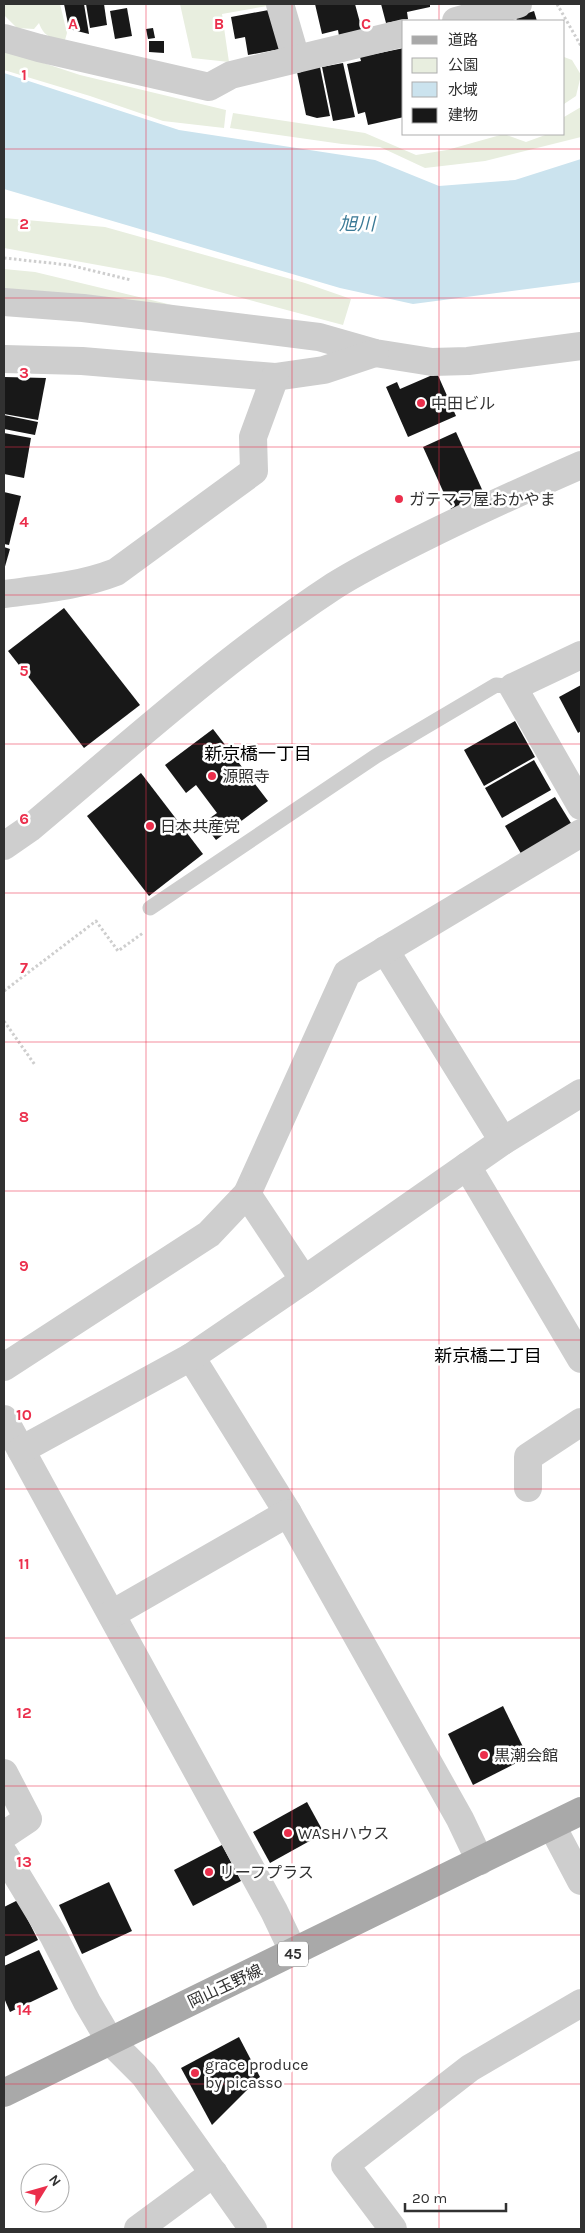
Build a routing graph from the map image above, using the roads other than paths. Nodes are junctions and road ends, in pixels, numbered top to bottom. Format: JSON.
{"nodes":[{"id":1,"x":280,"y":4,"type":"edge"},
{"id":2,"x":518,"y":4,"type":"edge"},
{"id":3,"x":460,"y":20,"type":"edge"},
{"id":4,"x":402,"y":33,"type":"edge"},
{"id":5,"x":4,"y":38,"type":"edge"},
{"id":6,"x":296,"y":58,"type":"junction"},
{"id":7,"x":4,"y":302,"type":"edge"},
{"id":8,"x":581,"y":346,"type":"edge"},
{"id":9,"x":375,"y":353,"type":"junction"},
{"id":10,"x":4,"y":359,"type":"edge"},
{"id":11,"x":275,"y":377,"type":"junction"},
{"id":12,"x":581,"y":465,"type":"edge"},
{"id":13,"x":4,"y":594,"type":"edge"},
{"id":14,"x":581,"y":655,"type":"edge"},
{"id":15,"x":513,"y":687,"type":"junction"},
{"id":16,"x":581,"y":806,"type":"edge"},
{"id":17,"x":581,"y":833,"type":"edge"},
{"id":18,"x":4,"y":846,"type":"edge"},
{"id":19,"x":150,"y":908,"type":"road end"},
{"id":20,"x":385,"y":950,"type":"junction"},
{"id":21,"x":581,"y":1093,"type":"edge"},
{"id":22,"x":503,"y":1141,"type":"junction"},
{"id":23,"x":466,"y":1166,"type":"junction"},
{"id":24,"x":247,"y":1194,"type":"junction"},
{"id":25,"x":304,"y":1280,"type":"junction"},
{"id":26,"x":191,"y":1357,"type":"junction"},
{"id":27,"x":581,"y":1359,"type":"edge"},
{"id":28,"x":4,"y":1367,"type":"edge"},
{"id":29,"x":4,"y":1419,"type":"edge"},
{"id":30,"x":581,"y":1422,"type":"edge"},
{"id":31,"x":21,"y":1450,"type":"junction"},
{"id":32,"x":528,"y":1488,"type":"dead end"},
{"id":33,"x":288,"y":1513,"type":"junction"},
{"id":34,"x":112,"y":1614,"type":"junction"},
{"id":35,"x":4,"y":1773,"type":"edge"},
{"id":36,"x":581,"y":1811,"type":"edge"},
{"id":37,"x":552,"y":1826,"type":"junction"},
{"id":38,"x":4,"y":1835,"type":"edge"},
{"id":39,"x":4,"y":1854,"type":"edge"},
{"id":40,"x":480,"y":1861,"type":"junction"},
{"id":41,"x":581,"y":1881,"type":"edge"},
{"id":42,"x":294,"y":1953,"type":"junction"},
{"id":43,"x":581,"y":2003,"type":"edge"},
{"id":44,"x":110,"y":2041,"type":"junction"},
{"id":45,"x":4,"y":2094,"type":"edge"},
{"id":46,"x":214,"y":2173,"type":"junction"},
{"id":47,"x":138,"y":2229,"type":"edge"},
{"id":48,"x":253,"y":2229,"type":"edge"},
{"id":49,"x":393,"y":2229,"type":"edge"}],
"edges":[{"from":1,"to":6,"type":"street"},
{"from":2,"to":3,"type":"street"},
{"from":4,"to":6,"type":"street"},
{"from":5,"to":6,"type":"street"},
{"from":7,"to":9,"type":"street"},
{"from":8,"to":9,"type":"street"},
{"from":9,"to":11,"type":"street"},
{"from":10,"to":11,"type":"street"},
{"from":11,"to":13,"type":"street"},
{"from":12,"to":18,"type":"street"},
{"from":14,"to":15,"type":"street"},
{"from":15,"to":16,"type":"street"},
{"from":15,"to":19,"type":"lane"},
{"from":17,"to":20,"type":"street"},
{"from":20,"to":22,"type":"street"},
{"from":20,"to":24,"type":"street"},
{"from":21,"to":22,"type":"street"},
{"from":22,"to":23,"type":"street"},
{"from":23,"to":25,"type":"street"},
{"from":23,"to":27,"type":"street"},
{"from":24,"to":25,"type":"street"},
{"from":24,"to":28,"type":"street"},
{"from":25,"to":26,"type":"street"},
{"from":26,"to":31,"type":"street"},
{"from":26,"to":33,"type":"street"},
{"from":29,"to":31,"type":"street"},
{"from":30,"to":32,"type":"street"},
{"from":31,"to":34,"type":"street"},
{"from":33,"to":34,"type":"street"},
{"from":33,"to":40,"type":"street"},
{"from":34,"to":42,"type":"street"},
{"from":35,"to":38,"type":"street"},
{"from":36,"to":37,"type":"main road","name":"岡山玉野線","number":"45"},
{"from":37,"to":40,"type":"main road","name":"岡山玉野線","number":"45"},
{"from":37,"to":41,"type":"street"},
{"from":39,"to":44,"type":"street"},
{"from":40,"to":42,"type":"main road","name":"岡山玉野線","number":"45"},
{"from":42,"to":44,"type":"main road","name":"岡山玉野線","number":"45"},
{"from":43,"to":49,"type":"street"},
{"from":44,"to":45,"type":"main road","name":"岡山玉野線","number":"45"},
{"from":44,"to":46,"type":"street"},
{"from":46,"to":47,"type":"street"},
{"from":46,"to":48,"type":"street"}]}
